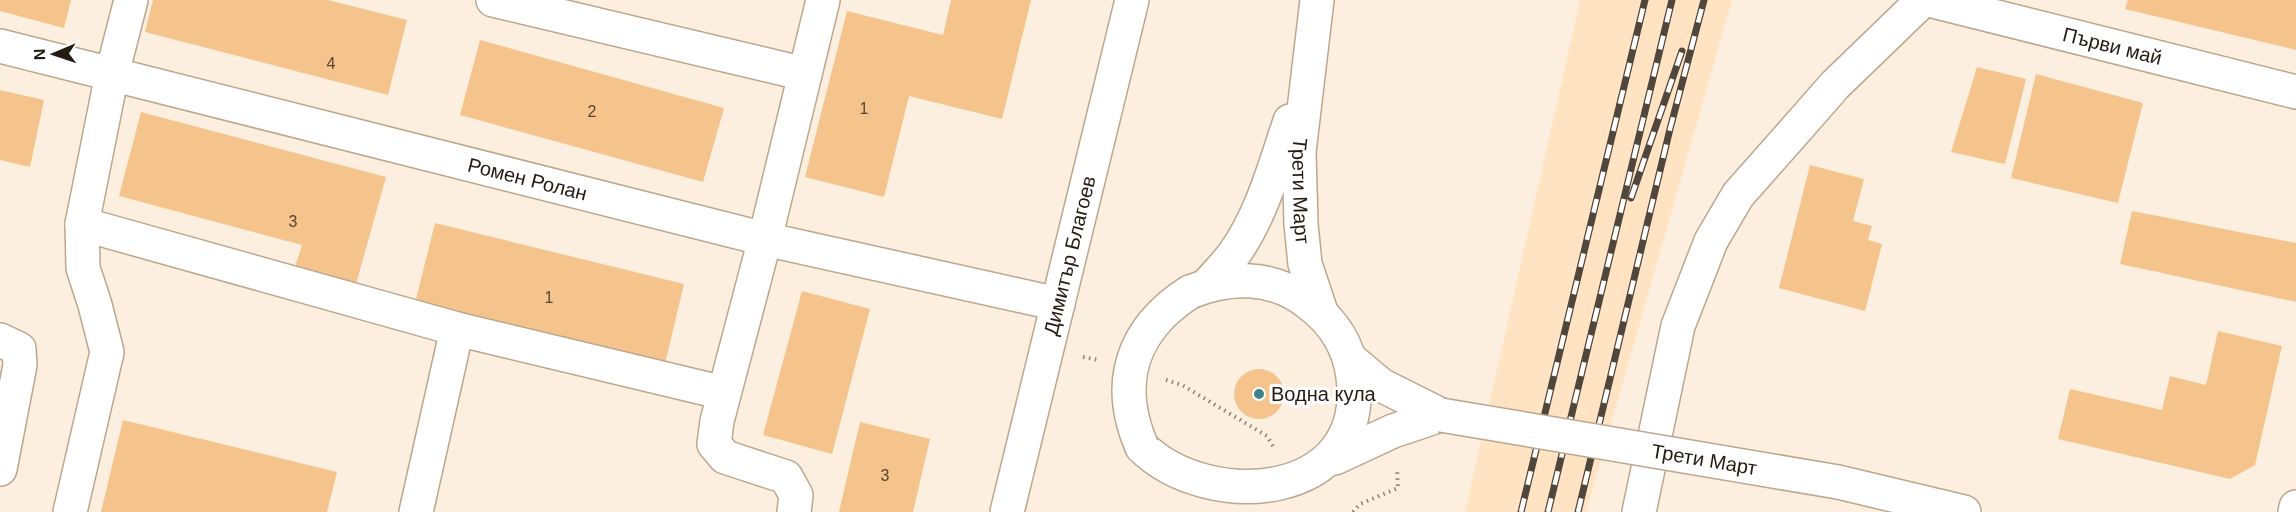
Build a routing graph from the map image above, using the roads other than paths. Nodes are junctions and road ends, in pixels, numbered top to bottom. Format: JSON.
{"nodes":[{"id":1,"x":131,"y":0,"type":"edge"},
{"id":2,"x":493,"y":0,"type":"edge"},
{"id":3,"x":823,"y":0,"type":"edge"},
{"id":4,"x":1132,"y":0,"type":"edge"},
{"id":5,"x":1317,"y":0,"type":"edge"},
{"id":6,"x":1923,"y":0,"type":"edge"},
{"id":7,"x":1929,"y":0,"type":"edge"},
{"id":8,"x":0,"y":46,"type":"edge"},
{"id":9,"x":1308,"y":68,"type":"junction"},
{"id":10,"x":112,"y":74,"type":"junction"},
{"id":11,"x":805,"y":74,"type":"junction"},
{"id":12,"x":2296,"y":92,"type":"edge"},
{"id":13,"x":82,"y":224,"type":"junction"},
{"id":14,"x":765,"y":239,"type":"junction"},
{"id":15,"x":1198,"y":289,"type":"junction"},
{"id":16,"x":1058,"y":304,"type":"junction"},
{"id":17,"x":1321,"y":312,"type":"junction"},
{"id":18,"x":457,"y":329,"type":"junction"},
{"id":19,"x":0,"y":340,"type":"edge"},
{"id":20,"x":1350,"y":359,"type":"junction"},
{"id":21,"x":724,"y":393,"type":"junction"},
{"id":22,"x":1441,"y":416,"type":"junction"},
{"id":23,"x":1147,"y":454,"type":"junction"},
{"id":24,"x":1335,"y":458,"type":"junction"},
{"id":25,"x":0,"y":469,"type":"edge"},
{"id":26,"x":1166,"y":493,"type":"dead end"},
{"id":27,"x":2296,"y":507,"type":"edge"},
{"id":28,"x":1260,"y":508,"type":"edge"},
{"id":29,"x":70,"y":512,"type":"edge"},
{"id":30,"x":416,"y":512,"type":"edge"},
{"id":31,"x":794,"y":512,"type":"edge"},
{"id":32,"x":1007,"y":512,"type":"edge"},
{"id":33,"x":1639,"y":512,"type":"edge"},
{"id":34,"x":1964,"y":512,"type":"edge"},
{"id":35,"x":2295,"y":512,"type":"edge"}],
"edges":[{"from":1,"to":10,"type":"street"},
{"from":2,"to":11,"type":"street"},
{"from":3,"to":11,"type":"street"},
{"from":4,"to":16,"type":"street","name":"Димитър Благоев"},
{"from":5,"to":9,"type":"street","name":"Трети Март"},
{"from":6,"to":33,"type":"street"},
{"from":7,"to":12,"type":"street","name":"Първи май"},
{"from":8,"to":10,"type":"street","name":"Ромен Ролан"},
{"from":9,"to":15,"type":"street","name":"Трети Март"},
{"from":9,"to":17,"type":"street","name":"Трети Март"},
{"from":10,"to":13,"type":"street"},
{"from":10,"to":14,"type":"street","name":"Ромен Ролан"},
{"from":11,"to":14,"type":"street"},
{"from":13,"to":18,"type":"street"},
{"from":13,"to":29,"type":"street"},
{"from":14,"to":16,"type":"street","name":"Ромен Ролан"},
{"from":14,"to":21,"type":"street"},
{"from":15,"to":17,"type":"street"},
{"from":15,"to":23,"type":"street","name":"Трети Март","bridge":true},
{"from":16,"to":32,"type":"street","name":"Димитър Благоев"},
{"from":17,"to":20,"type":"street"},
{"from":18,"to":21,"type":"street"},
{"from":18,"to":30,"type":"street"},
{"from":19,"to":25,"type":"street"},
{"from":20,"to":22,"type":"street","name":"Трети Март"},
{"from":20,"to":24,"type":"street"},
{"from":21,"to":31,"type":"street"},
{"from":22,"to":24,"type":"street","name":"Трети Март"},
{"from":22,"to":34,"type":"street","name":"Трети Март","bridge":true},
{"from":23,"to":26,"type":"street"},
{"from":23,"to":28,"type":"street"},
{"from":24,"to":28,"type":"street"},
{"from":27,"to":35,"type":"street"}]}
